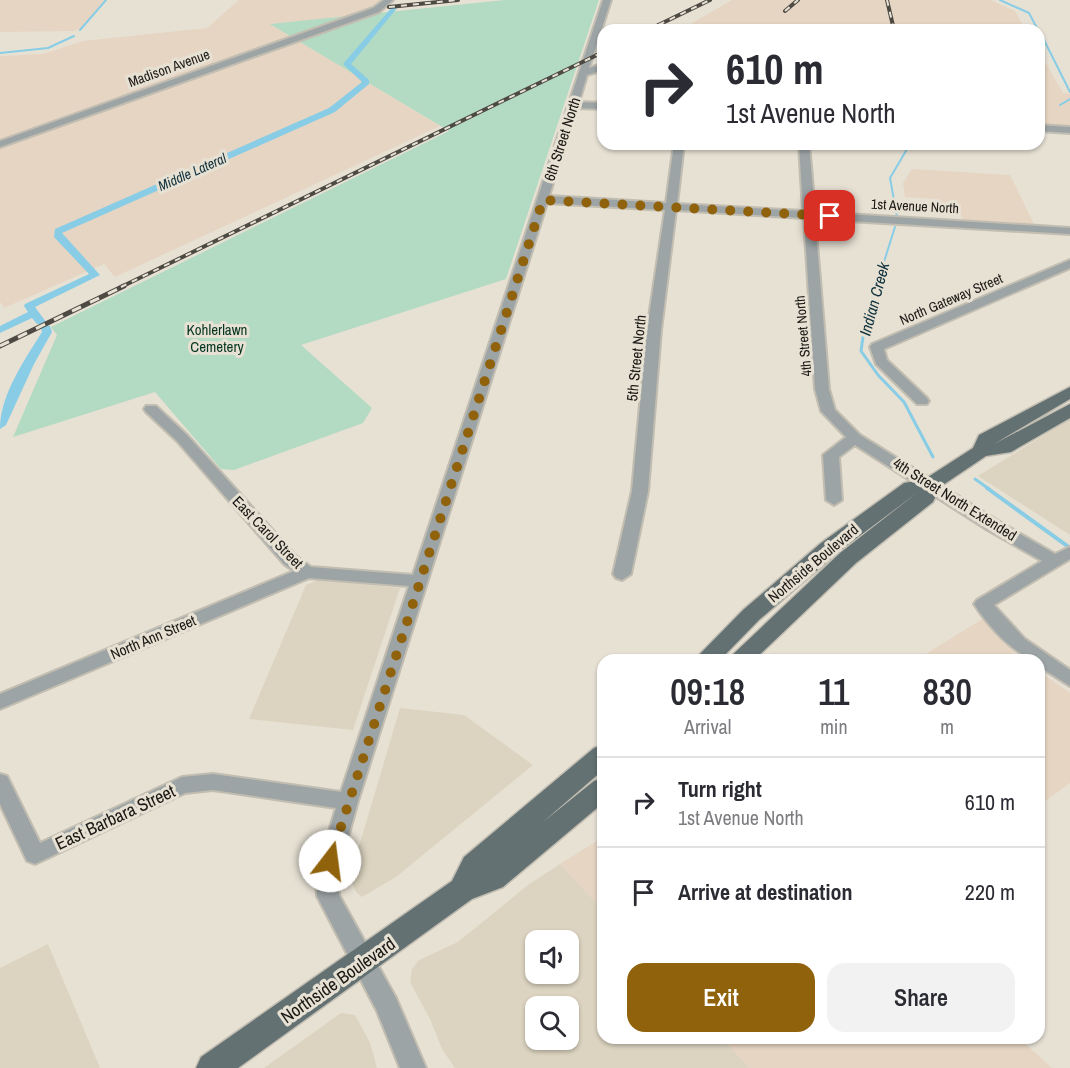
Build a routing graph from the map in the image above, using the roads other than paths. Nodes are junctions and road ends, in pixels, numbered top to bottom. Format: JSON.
{"nodes":[{"id":1,"x":389,"y":0,"type":"edge"},
{"id":2,"x":607,"y":0,"type":"edge"},
{"id":3,"x":602,"y":24,"type":"edge"},
{"id":4,"x":597,"y":51,"type":"edge"},
{"id":5,"x":594,"y":66,"type":"edge"},
{"id":6,"x":573,"y":105,"type":"junction"},
{"id":7,"x":597,"y":106,"type":"edge"},
{"id":8,"x":1045,"y":128,"type":"edge"},
{"id":9,"x":1070,"y":130,"type":"edge"},
{"id":10,"x":0,"y":144,"type":"edge"},
{"id":11,"x":678,"y":150,"type":"edge"},
{"id":12,"x":804,"y":150,"type":"edge"},
{"id":13,"x":543,"y":200,"type":"junction"},
{"id":14,"x":671,"y":207,"type":"junction"},
{"id":15,"x":809,"y":215,"type":"junction"},
{"id":16,"x":1070,"y":231,"type":"edge"},
{"id":17,"x":1070,"y":264,"type":"edge"},
{"id":18,"x":1070,"y":392,"type":"edge"},
{"id":19,"x":922,"y":400,"type":"dead end"},
{"id":20,"x":151,"y":409,"type":"dead end"},
{"id":21,"x":1070,"y":410,"type":"edge"},
{"id":22,"x":855,"y":438,"type":"junction"},
{"id":23,"x":981,"y":452,"type":"junction"},
{"id":24,"x":931,"y":484,"type":"junction"},
{"id":25,"x":834,"y":501,"type":"dead end"},
{"id":26,"x":1063,"y":556,"type":"edge"},
{"id":27,"x":307,"y":572,"type":"junction"},
{"id":28,"x":622,"y":574,"type":"dead end"},
{"id":29,"x":421,"y":581,"type":"junction"},
{"id":30,"x":712,"y":654,"type":"edge"},
{"id":31,"x":745,"y":654,"type":"edge"},
{"id":32,"x":1034,"y":654,"type":"edge"},
{"id":33,"x":1045,"y":662,"type":"edge"},
{"id":34,"x":1070,"y":679,"type":"edge"},
{"id":35,"x":0,"y":702,"type":"edge"},
{"id":36,"x":597,"y":760,"type":"edge"},
{"id":37,"x":0,"y":782,"type":"edge"},
{"id":38,"x":597,"y":793,"type":"edge"},
{"id":39,"x":348,"y":801,"type":"junction"},
{"id":40,"x":462,"y":891,"type":"junction"},
{"id":41,"x":363,"y":960,"type":"junction"},
{"id":42,"x":212,"y":1068,"type":"edge"},
{"id":43,"x":413,"y":1068,"type":"edge"}],
"edges":[{"from":1,"to":10,"type":"street","name":"Madison Avenue"},
{"from":2,"to":3,"type":"street","name":"6th Street North"},
{"from":4,"to":5,"type":"street","name":"6th Street North"},
{"from":5,"to":6,"type":"street","name":"6th Street North"},
{"from":6,"to":7,"type":"street"},
{"from":6,"to":13,"type":"street","name":"6th Street North"},
{"from":8,"to":9,"type":"street"},
{"from":11,"to":14,"type":"street","name":"5th Street North"},
{"from":12,"to":15,"type":"street","name":"4th Street North"},
{"from":13,"to":14,"type":"street","name":"1st Avenue North"},
{"from":13,"to":29,"type":"street","name":"6th Street North"},
{"from":14,"to":15,"type":"street","name":"1st Avenue North"},
{"from":14,"to":28,"type":"street","name":"5th Street North"},
{"from":15,"to":16,"type":"street","name":"1st Avenue North"},
{"from":15,"to":22,"type":"street","name":"4th Street North"},
{"from":17,"to":19,"type":"street","name":"North Gateway Street"},
{"from":18,"to":23,"type":"main road","name":"Northside Boulevard"},
{"from":20,"to":27,"type":"street","name":"East Carol Street"},
{"from":21,"to":23,"type":"main road","name":"Northside Boulevard"},
{"from":22,"to":24,"type":"street","name":"4th Street North Extended"},
{"from":22,"to":25,"type":"street"},
{"from":23,"to":24,"type":"main road","name":"Northside Boulevard"},
{"from":24,"to":26,"type":"street","name":"4th Street North Extended"},
{"from":24,"to":30,"type":"main road","name":"Northside Boulevard"},
{"from":24,"to":31,"type":"main road","name":"Northside Boulevard"},
{"from":26,"to":32,"type":"street"},
{"from":27,"to":29,"type":"street","name":"East Carol Street"},
{"from":27,"to":35,"type":"street","name":"North Ann Street"},
{"from":29,"to":39,"type":"street","name":"6th Street North"},
{"from":33,"to":34,"type":"street"},
{"from":36,"to":40,"type":"main road","name":"Northside Boulevard"},
{"from":37,"to":39,"type":"street","name":"East Barbara Street"},
{"from":38,"to":40,"type":"main road","name":"Northside Boulevard"},
{"from":39,"to":41,"type":"street","name":"6th Street North"},
{"from":40,"to":41,"type":"main road","name":"Northside Boulevard"},
{"from":41,"to":42,"type":"main road","name":"Northside Boulevard"},
{"from":41,"to":43,"type":"street","name":"6th Street North"}]}
